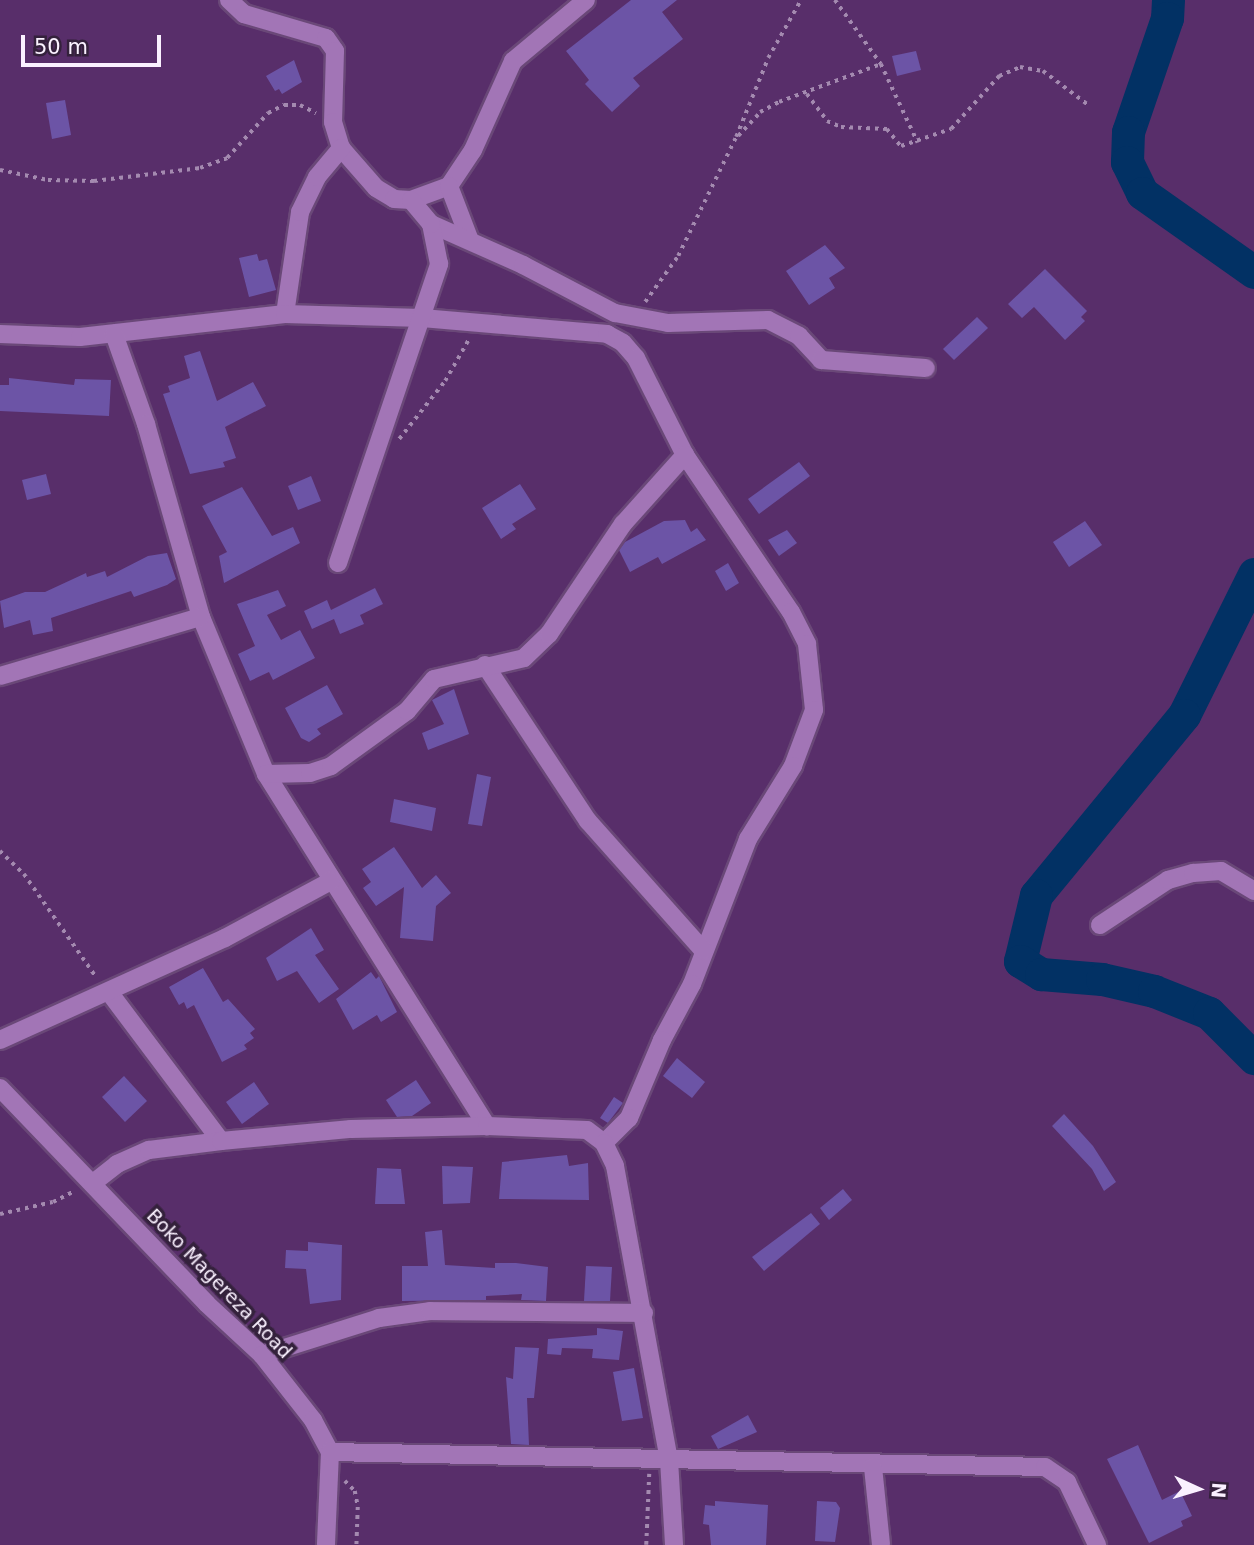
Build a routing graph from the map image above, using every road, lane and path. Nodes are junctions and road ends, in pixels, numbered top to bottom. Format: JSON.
{"nodes":[{"id":1,"x":229,"y":0,"type":"edge"},
{"id":2,"x":586,"y":0,"type":"edge"},
{"id":3,"x":801,"y":0,"type":"edge"},
{"id":4,"x":835,"y":0,"type":"edge"},
{"id":5,"x":881,"y":64,"type":"junction"},
{"id":6,"x":807,"y":94,"type":"junction"},
{"id":7,"x":1087,"y":104,"type":"dead end"},
{"id":8,"x":333,"y":122,"type":"junction"},
{"id":9,"x":736,"y":137,"type":"junction"},
{"id":10,"x":918,"y":143,"type":"junction"},
{"id":11,"x":341,"y":148,"type":"junction"},
{"id":12,"x":0,"y":170,"type":"edge"},
{"id":13,"x":449,"y":186,"type":"junction"},
{"id":14,"x":411,"y":200,"type":"junction"},
{"id":15,"x":430,"y":224,"type":"junction"},
{"id":16,"x":469,"y":239,"type":"junction"},
{"id":17,"x":285,"y":314,"type":"junction"},
{"id":18,"x":422,"y":318,"type":"junction"},
{"id":19,"x":634,"y":318,"type":"junction"},
{"id":20,"x":476,"y":326,"type":"junction"},
{"id":21,"x":0,"y":334,"type":"edge"},
{"id":22,"x":114,"y":334,"type":"junction"},
{"id":23,"x":926,"y":368,"type":"dead end"},
{"id":24,"x":393,"y":445,"type":"dead end"},
{"id":25,"x":685,"y":455,"type":"junction"},
{"id":26,"x":338,"y":563,"type":"dead end"},
{"id":27,"x":201,"y":617,"type":"junction"},
{"id":28,"x":485,"y":665,"type":"junction"},
{"id":29,"x":0,"y":676,"type":"edge"},
{"id":30,"x":266,"y":774,"type":"junction"},
{"id":31,"x":0,"y":851,"type":"edge"},
{"id":32,"x":331,"y":881,"type":"junction"},
{"id":33,"x":1254,"y":891,"type":"edge"},
{"id":34,"x":1100,"y":925,"type":"dead end"},
{"id":35,"x":703,"y":950,"type":"junction"},
{"id":36,"x":109,"y":992,"type":"junction"},
{"id":37,"x":0,"y":1040,"type":"edge"},
{"id":38,"x":0,"y":1088,"type":"edge"},
{"id":39,"x":486,"y":1126,"type":"junction"},
{"id":40,"x":221,"y":1141,"type":"junction"},
{"id":41,"x":604,"y":1143,"type":"junction"},
{"id":42,"x":93,"y":1183,"type":"junction"},
{"id":43,"x":0,"y":1214,"type":"edge"},
{"id":44,"x":644,"y":1314,"type":"junction"},
{"id":45,"x":262,"y":1355,"type":"junction"},
{"id":46,"x":330,"y":1452,"type":"junction"},
{"id":47,"x":661,"y":1459,"type":"junction"},
{"id":48,"x":873,"y":1467,"type":"junction"},
{"id":49,"x":331,"y":1474,"type":"junction"},
{"id":50,"x":326,"y":1545,"type":"edge"},
{"id":51,"x":357,"y":1545,"type":"edge"},
{"id":52,"x":646,"y":1545,"type":"edge"},
{"id":53,"x":674,"y":1545,"type":"edge"},
{"id":54,"x":881,"y":1545,"type":"edge"},
{"id":55,"x":1097,"y":1545,"type":"edge"}],
"edges":[{"from":1,"to":8,"type":"street"},
{"from":2,"to":13,"type":"street"},
{"from":3,"to":9,"type":"path"},
{"from":4,"to":5,"type":"path"},
{"from":5,"to":6,"type":"path"},
{"from":5,"to":10,"type":"path"},
{"from":6,"to":9,"type":"path"},
{"from":6,"to":10,"type":"path"},
{"from":7,"to":10,"type":"path"},
{"from":8,"to":11,"type":"street"},
{"from":8,"to":12,"type":"path"},
{"from":9,"to":19,"type":"path"},
{"from":11,"to":14,"type":"street"},
{"from":11,"to":17,"type":"street"},
{"from":13,"to":14,"type":"street"},
{"from":13,"to":16,"type":"street"},
{"from":14,"to":15,"type":"street"},
{"from":15,"to":16,"type":"street"},
{"from":15,"to":18,"type":"street"},
{"from":16,"to":19,"type":"street"},
{"from":17,"to":18,"type":"street"},
{"from":17,"to":22,"type":"street"},
{"from":18,"to":20,"type":"street"},
{"from":18,"to":26,"type":"street"},
{"from":19,"to":23,"type":"street"},
{"from":20,"to":24,"type":"path"},
{"from":20,"to":25,"type":"street"},
{"from":21,"to":22,"type":"street"},
{"from":22,"to":27,"type":"street"},
{"from":25,"to":28,"type":"street"},
{"from":25,"to":35,"type":"street"},
{"from":27,"to":29,"type":"street"},
{"from":27,"to":30,"type":"street"},
{"from":28,"to":30,"type":"street"},
{"from":28,"to":35,"type":"street"},
{"from":30,"to":32,"type":"street"},
{"from":31,"to":36,"type":"path"},
{"from":32,"to":36,"type":"street"},
{"from":32,"to":39,"type":"street"},
{"from":33,"to":34,"type":"street"},
{"from":35,"to":41,"type":"street"},
{"from":36,"to":37,"type":"street"},
{"from":36,"to":40,"type":"street"},
{"from":38,"to":42,"type":"street","name":"Boko Magereza Road"},
{"from":39,"to":40,"type":"street"},
{"from":39,"to":41,"type":"street"},
{"from":40,"to":42,"type":"street"},
{"from":41,"to":44,"type":"street"},
{"from":42,"to":43,"type":"path"},
{"from":42,"to":45,"type":"street","name":"Boko Magereza Road"},
{"from":44,"to":45,"type":"street"},
{"from":44,"to":47,"type":"street"},
{"from":45,"to":46,"type":"street","name":"Boko Magereza Road"},
{"from":46,"to":47,"type":"street"},
{"from":46,"to":49,"type":"street","name":"Boko Magereza Road"},
{"from":47,"to":48,"type":"street"},
{"from":47,"to":52,"type":"path"},
{"from":47,"to":53,"type":"street"},
{"from":48,"to":54,"type":"street"},
{"from":48,"to":55,"type":"street"},
{"from":49,"to":50,"type":"street","name":"Boko Magereza Road"},
{"from":49,"to":51,"type":"path"}]}
